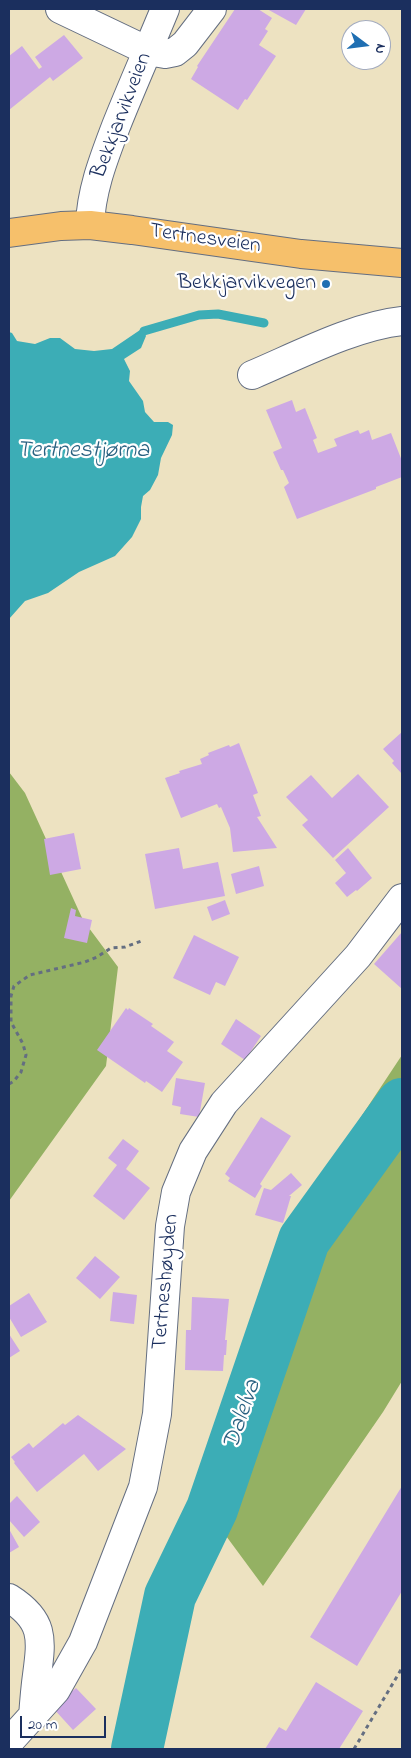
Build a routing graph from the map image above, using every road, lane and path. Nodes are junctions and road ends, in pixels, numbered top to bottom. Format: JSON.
{"nodes":[{"id":1,"x":60,"y":9,"type":"edge"},
{"id":2,"x":165,"y":9,"type":"edge"},
{"id":3,"x":212,"y":9,"type":"edge"},
{"id":4,"x":148,"y":50,"type":"junction"},
{"id":5,"x":90,"y":225,"type":"junction"},
{"id":6,"x":9,"y":233,"type":"edge"},
{"id":7,"x":402,"y":263,"type":"edge"},
{"id":8,"x":402,"y":321,"type":"edge"},
{"id":9,"x":252,"y":375,"type":"dead end"},
{"id":10,"x":402,"y":898,"type":"edge"},
{"id":11,"x":144,"y":940,"type":"dead end"},
{"id":12,"x":9,"y":1084,"type":"edge"},
{"id":13,"x":9,"y":1598,"type":"edge"},
{"id":14,"x":402,"y":1668,"type":"edge"},
{"id":15,"x":33,"y":1717,"type":"junction"},
{"id":16,"x":9,"y":1742,"type":"edge"},
{"id":17,"x":354,"y":1749,"type":"edge"}],
"edges":[{"from":1,"to":4,"type":"street"},
{"from":2,"to":4,"type":"street","name":"Bekkjarvikveien"},
{"from":3,"to":4,"type":"street"},
{"from":4,"to":5,"type":"street","name":"Bekkjarvikveien"},
{"from":5,"to":6,"type":"main road","name":"Tertnesveien"},
{"from":5,"to":7,"type":"main road","name":"Tertnesveien"},
{"from":8,"to":9,"type":"street"},
{"from":10,"to":15,"type":"street","name":"Tertneshøyden"},
{"from":11,"to":12,"type":"path"},
{"from":13,"to":15,"type":"street"},
{"from":14,"to":17,"type":"path"},
{"from":15,"to":16,"type":"street","name":"Tertneshøyden"}]}
